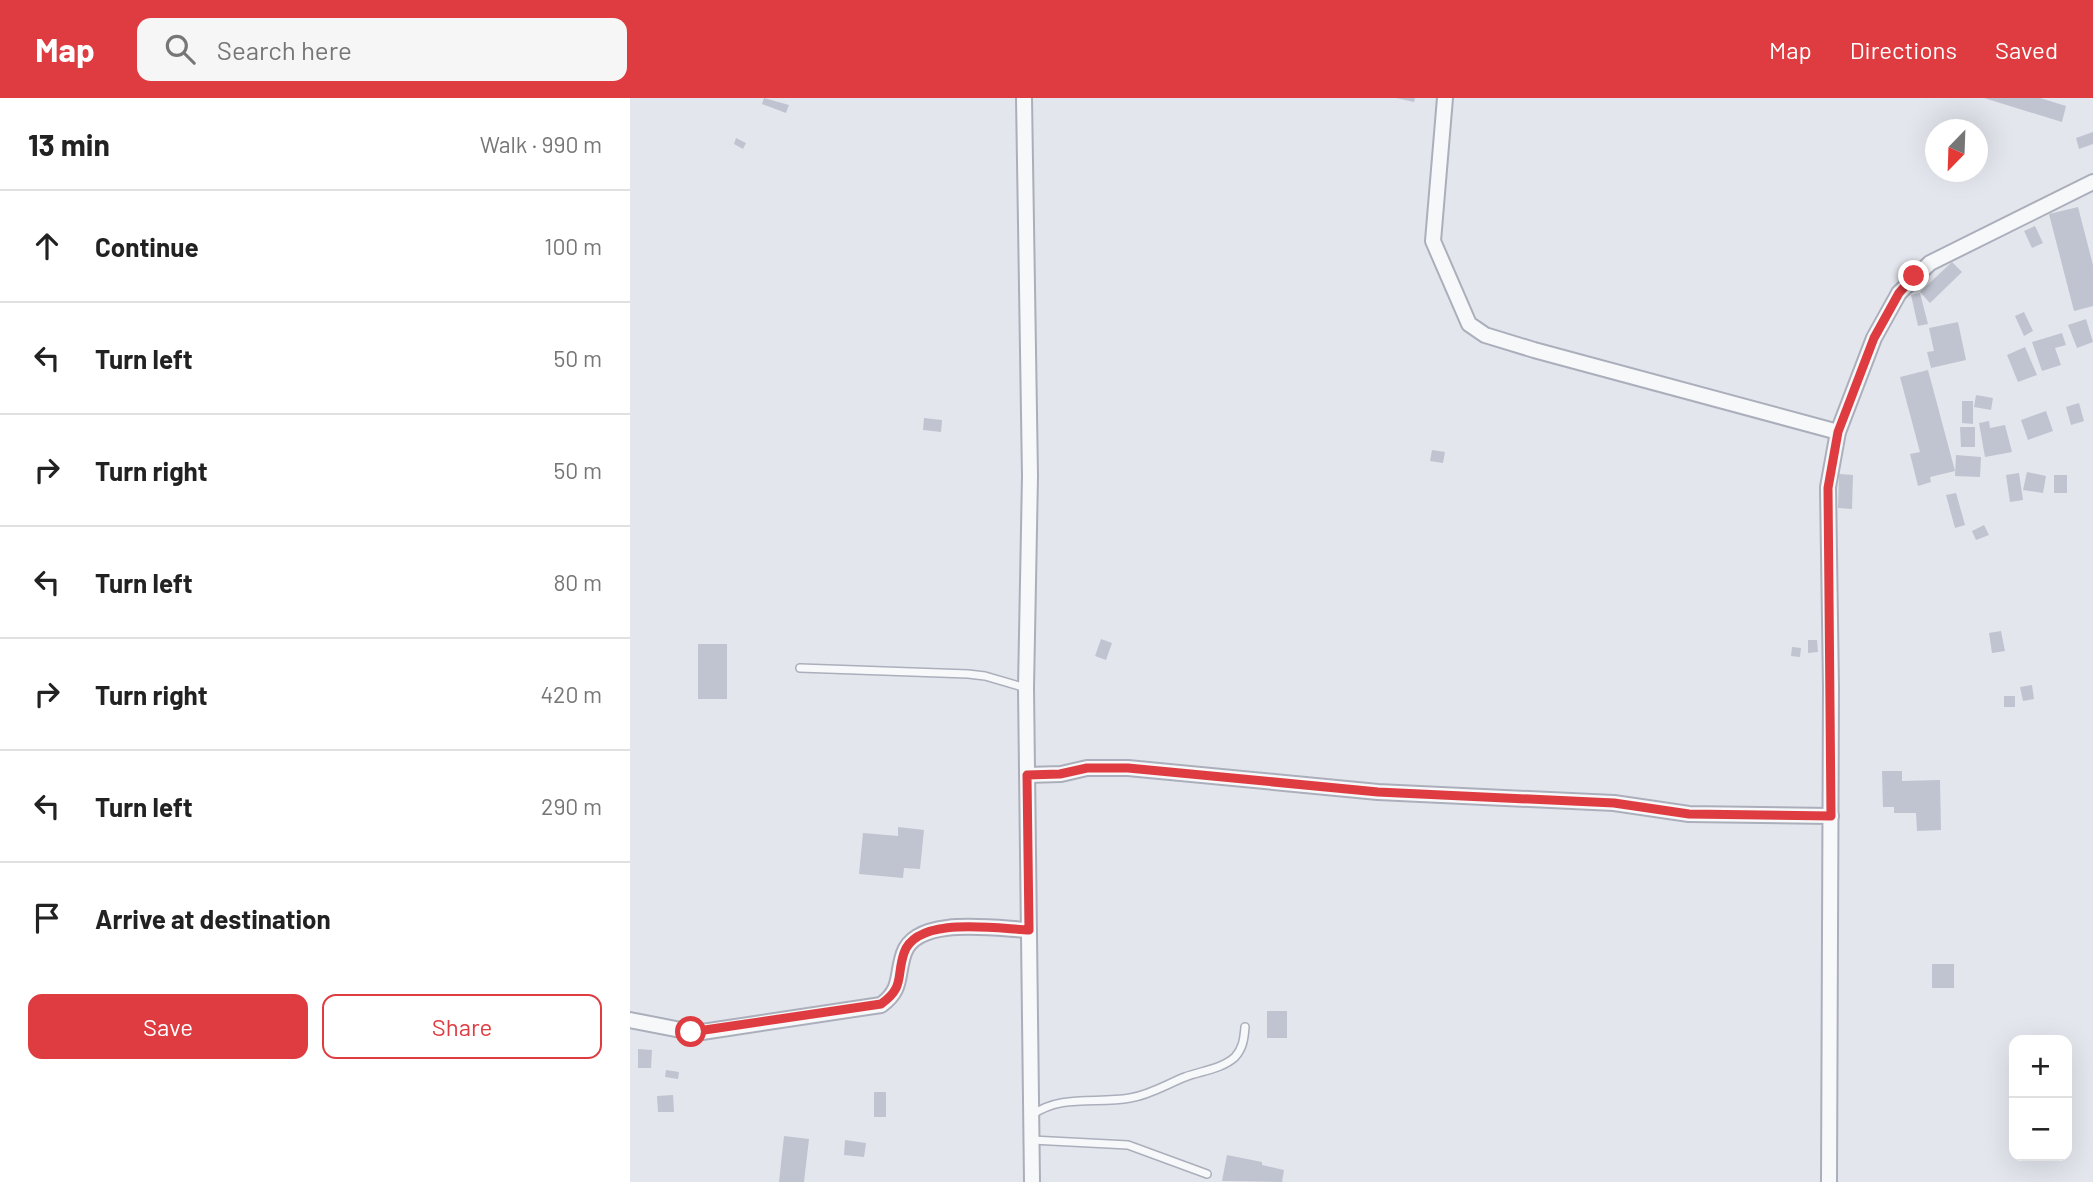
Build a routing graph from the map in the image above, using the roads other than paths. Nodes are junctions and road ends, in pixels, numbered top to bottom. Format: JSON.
{"nodes":[{"id":1,"x":1024,"y":98,"type":"edge"},
{"id":2,"x":1445,"y":98,"type":"edge"},
{"id":3,"x":2093,"y":182,"type":"edge"},
{"id":4,"x":1838,"y":432,"type":"junction"},
{"id":5,"x":800,"y":668,"type":"dead end"},
{"id":6,"x":1026,"y":688,"type":"junction"},
{"id":7,"x":1027,"y":775,"type":"junction"},
{"id":8,"x":1831,"y":816,"type":"junction"},
{"id":9,"x":1029,"y":930,"type":"junction"},
{"id":10,"x":630,"y":1020,"type":"edge"},
{"id":11,"x":1245,"y":1027,"type":"dead end"},
{"id":12,"x":1032,"y":1115,"type":"junction"},
{"id":13,"x":1032,"y":1140,"type":"junction"},
{"id":14,"x":1207,"y":1174,"type":"dead end"},
{"id":15,"x":1032,"y":1182,"type":"edge"},
{"id":16,"x":1829,"y":1182,"type":"edge"}],
"edges":[{"from":1,"to":6,"type":"street"},
{"from":2,"to":4,"type":"street"},
{"from":3,"to":4,"type":"street"},
{"from":4,"to":8,"type":"street"},
{"from":5,"to":6,"type":"lane"},
{"from":6,"to":7,"type":"street"},
{"from":7,"to":8,"type":"street"},
{"from":7,"to":9,"type":"street"},
{"from":8,"to":16,"type":"street"},
{"from":9,"to":10,"type":"street"},
{"from":9,"to":12,"type":"street"},
{"from":11,"to":12,"type":"lane"},
{"from":12,"to":13,"type":"street"},
{"from":13,"to":14,"type":"lane"},
{"from":13,"to":15,"type":"street"}]}
